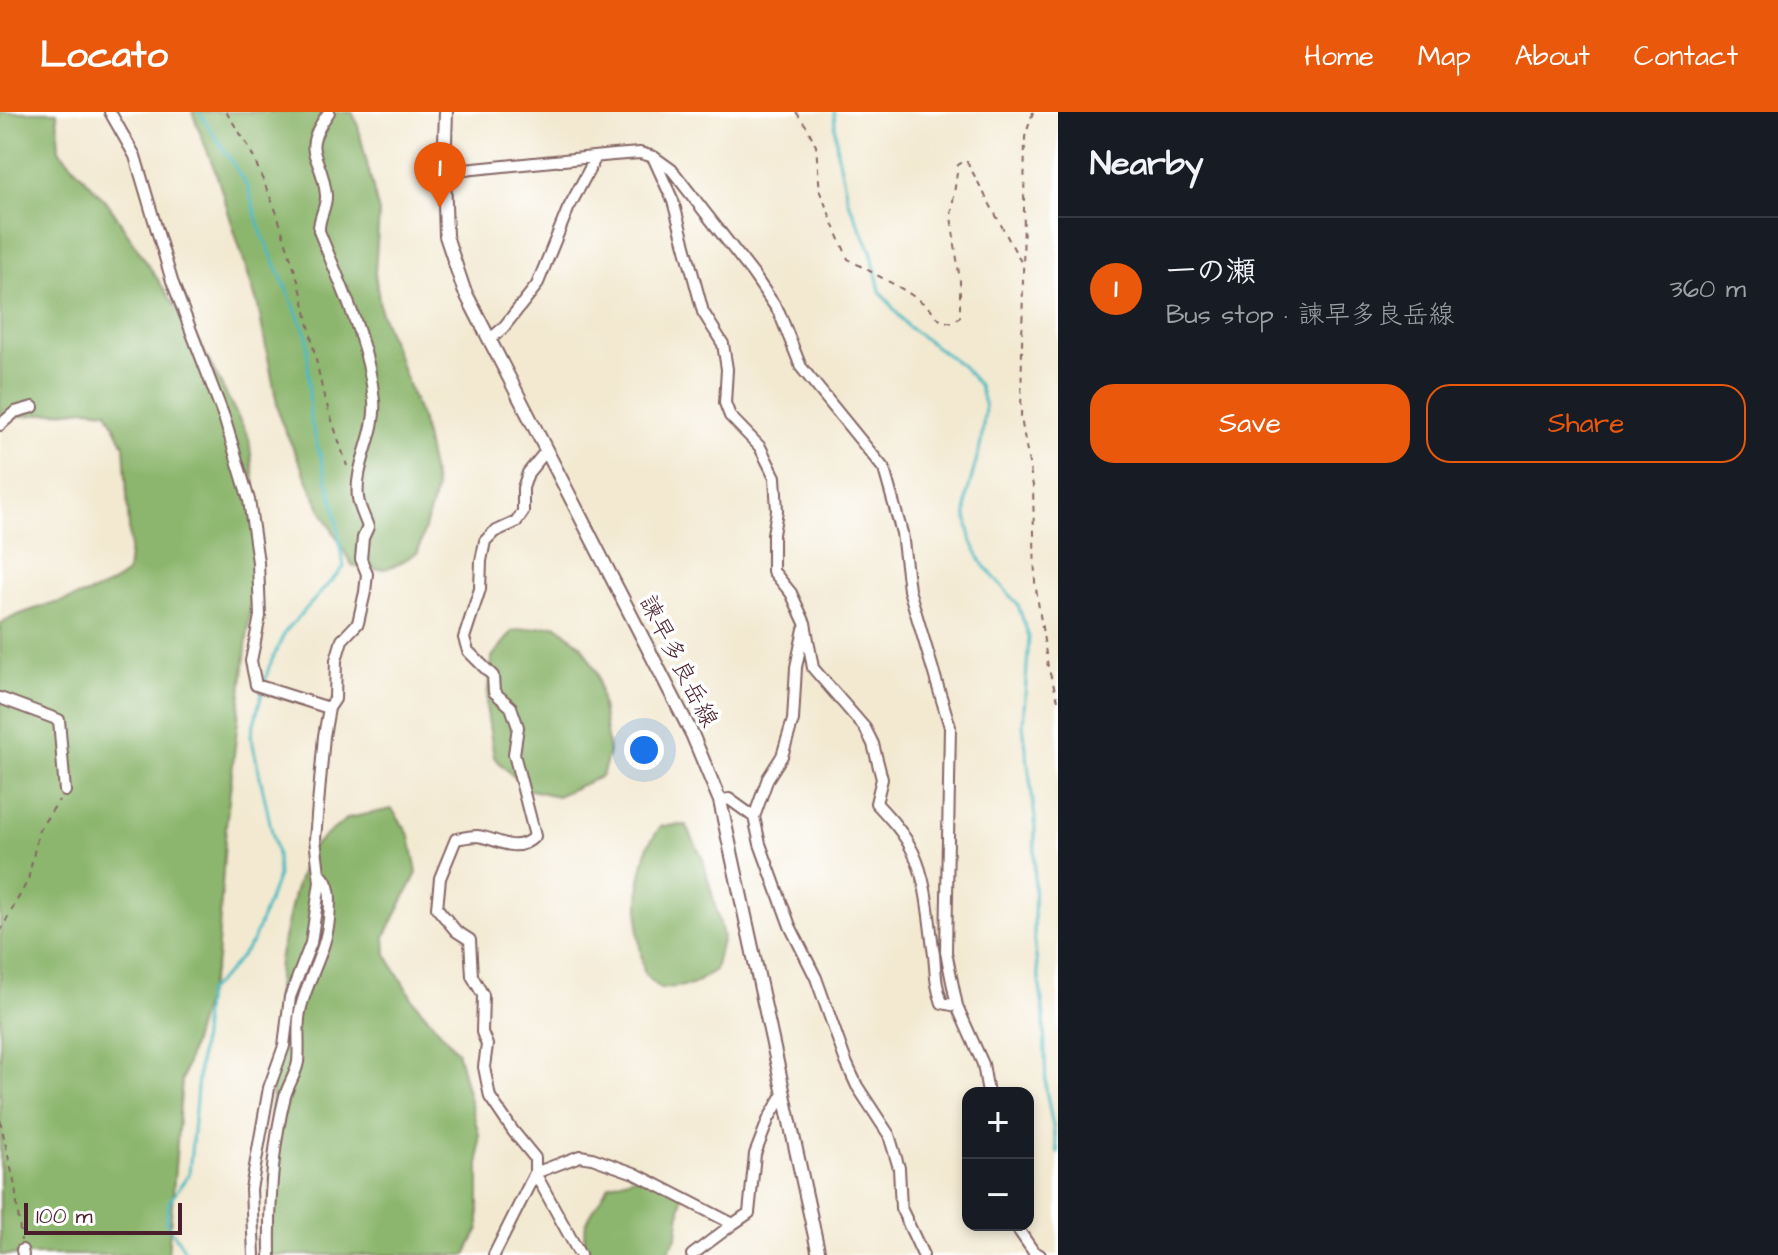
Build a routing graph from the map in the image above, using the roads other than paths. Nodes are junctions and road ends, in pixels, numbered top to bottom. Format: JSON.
{"nodes":[{"id":1,"x":110,"y":112,"type":"edge"},
{"id":2,"x":329,"y":112,"type":"edge"},
{"id":3,"x":446,"y":112,"type":"edge"},
{"id":4,"x":596,"y":157,"type":"junction"},
{"id":5,"x":654,"y":157,"type":"junction"},
{"id":6,"x":444,"y":172,"type":"junction"},
{"id":7,"x":489,"y":340,"type":"junction"},
{"id":8,"x":33,"y":407,"type":"dead end"},
{"id":9,"x":0,"y":425,"type":"edge"},
{"id":10,"x":546,"y":451,"type":"junction"},
{"id":11,"x":805,"y":623,"type":"junction"},
{"id":12,"x":0,"y":698,"type":"edge"},
{"id":13,"x":329,"y":708,"type":"junction"},
{"id":14,"x":65,"y":791,"type":"road end"},
{"id":15,"x":720,"y":801,"type":"junction"},
{"id":16,"x":754,"y":817,"type":"junction"},
{"id":17,"x":319,"y":874,"type":"junction"},
{"id":18,"x":957,"y":1006,"type":"junction"},
{"id":19,"x":987,"y":1087,"type":"edge"},
{"id":20,"x":784,"y":1093,"type":"junction"},
{"id":21,"x":535,"y":1173,"type":"junction"},
{"id":22,"x":733,"y":1224,"type":"junction"},
{"id":23,"x":1019,"y":1231,"type":"edge"},
{"id":24,"x":254,"y":1255,"type":"edge"},
{"id":25,"x":270,"y":1255,"type":"edge"},
{"id":26,"x":494,"y":1255,"type":"edge"},
{"id":27,"x":580,"y":1255,"type":"edge"},
{"id":28,"x":692,"y":1255,"type":"edge"},
{"id":29,"x":819,"y":1255,"type":"edge"},
{"id":30,"x":923,"y":1255,"type":"edge"},
{"id":31,"x":1040,"y":1255,"type":"edge"}],
"edges":[{"from":1,"to":13,"type":"street"},
{"from":2,"to":13,"type":"street"},
{"from":3,"to":6,"type":"main road","name":"諫早多良岳線"},
{"from":4,"to":5,"type":"street"},
{"from":4,"to":6,"type":"street"},
{"from":4,"to":7,"type":"street"},
{"from":5,"to":11,"type":"street"},
{"from":5,"to":18,"type":"street"},
{"from":6,"to":7,"type":"main road","name":"諫早多良岳線"},
{"from":7,"to":10,"type":"main road","name":"諫早多良岳線"},
{"from":8,"to":9,"type":"street"},
{"from":10,"to":15,"type":"main road","name":"諫早多良岳線"},
{"from":10,"to":21,"type":"street"},
{"from":11,"to":16,"type":"street"},
{"from":11,"to":18,"type":"street"},
{"from":12,"to":14,"type":"street"},
{"from":13,"to":17,"type":"street"},
{"from":15,"to":16,"type":"street"},
{"from":15,"to":20,"type":"main road","name":"諫早多良岳線"},
{"from":16,"to":30,"type":"street"},
{"from":17,"to":24,"type":"street"},
{"from":17,"to":25,"type":"street"},
{"from":18,"to":19,"type":"street"},
{"from":20,"to":22,"type":"street"},
{"from":20,"to":29,"type":"main road","name":"諫早多良岳線"},
{"from":21,"to":22,"type":"street"},
{"from":21,"to":26,"type":"street"},
{"from":21,"to":27,"type":"street"},
{"from":22,"to":28,"type":"street"},
{"from":23,"to":31,"type":"street"}]}
